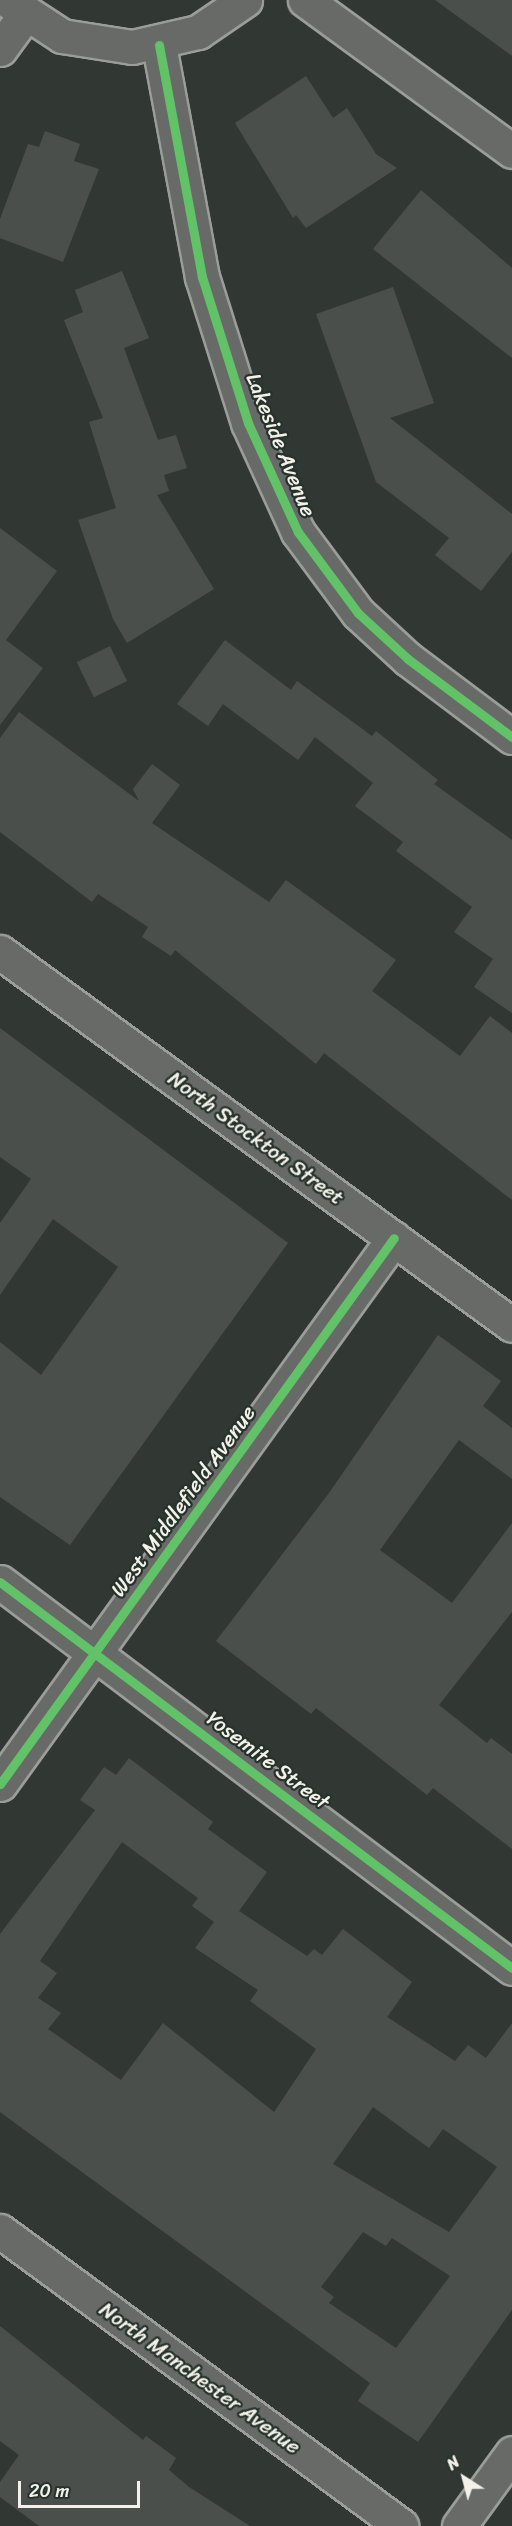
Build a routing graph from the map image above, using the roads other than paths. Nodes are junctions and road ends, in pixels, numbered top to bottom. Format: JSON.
{"nodes":[{"id":1,"x":245,"y":0,"type":"edge"},
{"id":2,"x":305,"y":0,"type":"edge"},
{"id":3,"x":15,"y":8,"type":"edge"},
{"id":4,"x":159,"y":45,"type":"junction"},
{"id":5,"x":0,"y":49,"type":"edge"},
{"id":6,"x":512,"y":151,"type":"edge"},
{"id":7,"x":512,"y":737,"type":"edge"},
{"id":8,"x":0,"y":952,"type":"edge"},
{"id":9,"x":394,"y":1238,"type":"junction"},
{"id":10,"x":512,"y":1325,"type":"edge"},
{"id":11,"x":0,"y":1582,"type":"edge"},
{"id":12,"x":97,"y":1653,"type":"junction"},
{"id":13,"x":0,"y":1784,"type":"edge"},
{"id":14,"x":512,"y":1968,"type":"edge"},
{"id":15,"x":0,"y":2231,"type":"edge"},
{"id":16,"x":512,"y":2453,"type":"edge"},
{"id":17,"x":401,"y":2526,"type":"edge"},
{"id":18,"x":459,"y":2526,"type":"edge"}],
"edges":[{"from":1,"to":4,"type":"street"},
{"from":2,"to":6,"type":"street"},
{"from":3,"to":4,"type":"street"},
{"from":3,"to":5,"type":"street"},
{"from":4,"to":7,"type":"street","name":"Lakeside Avenue"},
{"from":8,"to":9,"type":"street","name":"North Stockton Street"},
{"from":9,"to":10,"type":"street","name":"North Stockton Street"},
{"from":9,"to":12,"type":"street","name":"West Middlefield Avenue"},
{"from":11,"to":12,"type":"street","name":"Yosemite Street"},
{"from":12,"to":13,"type":"street","name":"West Middlefield Avenue"},
{"from":12,"to":14,"type":"street","name":"Yosemite Street"},
{"from":15,"to":17,"type":"street","name":"North Manchester Avenue"},
{"from":16,"to":18,"type":"street"}]}
